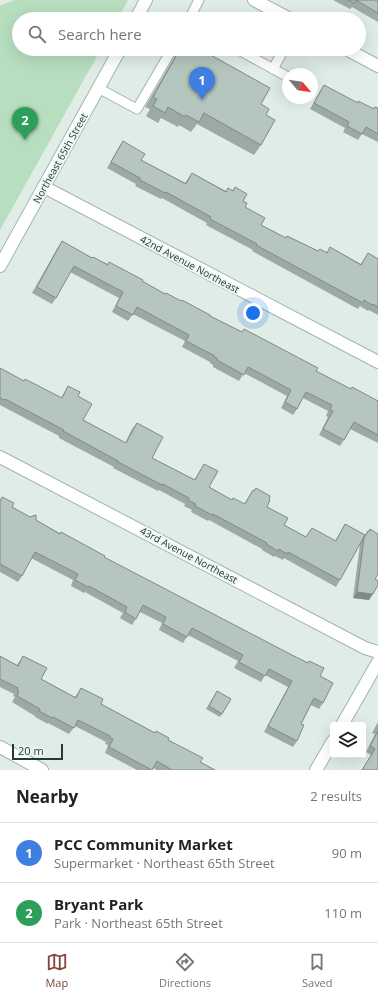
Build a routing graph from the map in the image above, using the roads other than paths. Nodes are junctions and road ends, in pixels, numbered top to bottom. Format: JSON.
{"nodes":[{"id":1,"x":146,"y":0,"type":"edge"},
{"id":2,"x":200,"y":0,"type":"edge"},
{"id":3,"x":254,"y":0,"type":"edge"},
{"id":4,"x":140,"y":12,"type":"edge"},
{"id":5,"x":193,"y":12,"type":"edge"},
{"id":6,"x":277,"y":12,"type":"edge"},
{"id":7,"x":116,"y":56,"type":"edge"},
{"id":8,"x":168,"y":56,"type":"edge"},
{"id":9,"x":250,"y":56,"type":"edge"},
{"id":10,"x":280,"y":56,"type":"edge"},
{"id":11,"x":359,"y":56,"type":"edge"},
{"id":12,"x":378,"y":66,"type":"edge"},
{"id":13,"x":273,"y":69,"type":"junction"},
{"id":14,"x":282,"y":74,"type":"edge"},
{"id":15,"x":98,"y":88,"type":"junction"},
{"id":16,"x":44,"y":187,"type":"junction"},
{"id":17,"x":0,"y":266,"type":"edge"},
{"id":18,"x":378,"y":362,"type":"edge"},
{"id":19,"x":0,"y":457,"type":"edge"},
{"id":20,"x":378,"y":652,"type":"edge"},
{"id":21,"x":378,"y":662,"type":"edge"},
{"id":22,"x":344,"y":722,"type":"edge"},
{"id":23,"x":330,"y":746,"type":"edge"},
{"id":24,"x":0,"y":748,"type":"edge"},
{"id":25,"x":42,"y":770,"type":"edge"},
{"id":26,"x":316,"y":770,"type":"edge"}],
"edges":[{"from":1,"to":4,"type":"street"},
{"from":2,"to":5,"type":"lane"},
{"from":3,"to":6,"type":"street"},
{"from":7,"to":15,"type":"street","name":"Northeast 65th Street"},
{"from":8,"to":15,"type":"lane"},
{"from":9,"to":13,"type":"lane"},
{"from":10,"to":13,"type":"lane"},
{"from":11,"to":12,"type":"street"},
{"from":13,"to":14,"type":"lane"},
{"from":15,"to":16,"type":"street","name":"Northeast 65th Street"},
{"from":16,"to":17,"type":"street","name":"Northeast 65th Street"},
{"from":16,"to":18,"type":"street","name":"42nd Avenue Northeast"},
{"from":19,"to":20,"type":"street","name":"43rd Avenue Northeast"},
{"from":21,"to":22,"type":"street"},
{"from":23,"to":26,"type":"street"},
{"from":24,"to":25,"type":"street"}]}
